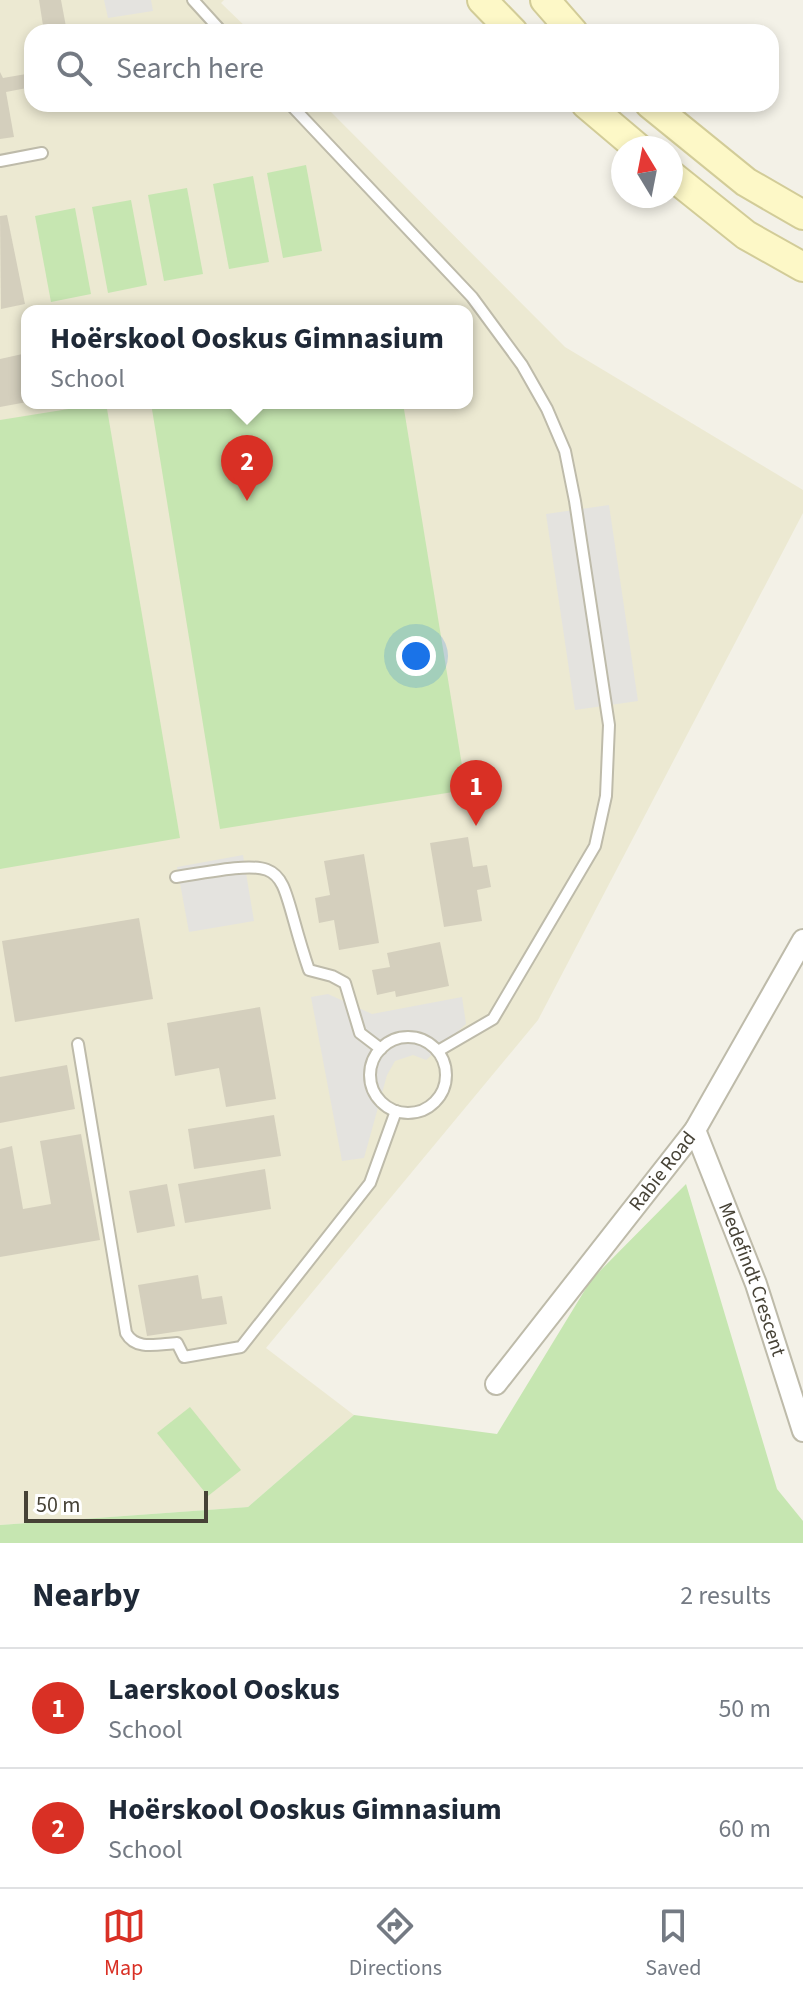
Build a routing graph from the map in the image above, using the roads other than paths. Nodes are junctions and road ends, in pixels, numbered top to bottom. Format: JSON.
{"nodes":[{"id":1,"x":193,"y":0,"type":"edge"},
{"id":2,"x":482,"y":0,"type":"edge"},
{"id":3,"x":545,"y":0,"type":"edge"},
{"id":4,"x":215,"y":24,"type":"edge"},
{"id":5,"x":505,"y":24,"type":"edge"},
{"id":6,"x":566,"y":24,"type":"edge"},
{"id":7,"x":298,"y":112,"type":"edge"},
{"id":8,"x":595,"y":112,"type":"edge"},
{"id":9,"x":660,"y":112,"type":"edge"},
{"id":10,"x":624,"y":136,"type":"edge"},
{"id":11,"x":42,"y":153,"type":"dead end"},
{"id":12,"x":0,"y":161,"type":"edge"},
{"id":13,"x":683,"y":185,"type":"edge"},
{"id":14,"x":803,"y":215,"type":"edge"},
{"id":15,"x":803,"y":267,"type":"edge"},
{"id":16,"x":176,"y":877,"type":"dead end"},
{"id":17,"x":803,"y":940,"type":"edge"},
{"id":18,"x":78,"y":1044,"type":"dead end"},
{"id":19,"x":381,"y":1049,"type":"junction"},
{"id":20,"x":438,"y":1051,"type":"junction"},
{"id":21,"x":396,"y":1111,"type":"junction"},
{"id":22,"x":695,"y":1130,"type":"junction"},
{"id":23,"x":496,"y":1384,"type":"dead end"},
{"id":24,"x":803,"y":1431,"type":"edge"}],
"edges":[{"from":1,"to":4,"type":"lane"},
{"from":2,"to":5,"type":"street"},
{"from":3,"to":6,"type":"street"},
{"from":7,"to":20,"type":"lane"},
{"from":8,"to":10,"type":"street"},
{"from":9,"to":14,"type":"street"},
{"from":11,"to":12,"type":"lane"},
{"from":13,"to":15,"type":"street"},
{"from":16,"to":19,"type":"lane"},
{"from":17,"to":22,"type":"street","name":"Rabie Road"},
{"from":18,"to":21,"type":"lane"},
{"from":19,"to":20,"type":"lane"},
{"from":19,"to":21,"type":"lane"},
{"from":20,"to":21,"type":"lane"},
{"from":22,"to":23,"type":"street","name":"Rabie Road"},
{"from":22,"to":24,"type":"street","name":"Medefindt Crescent"}]}
